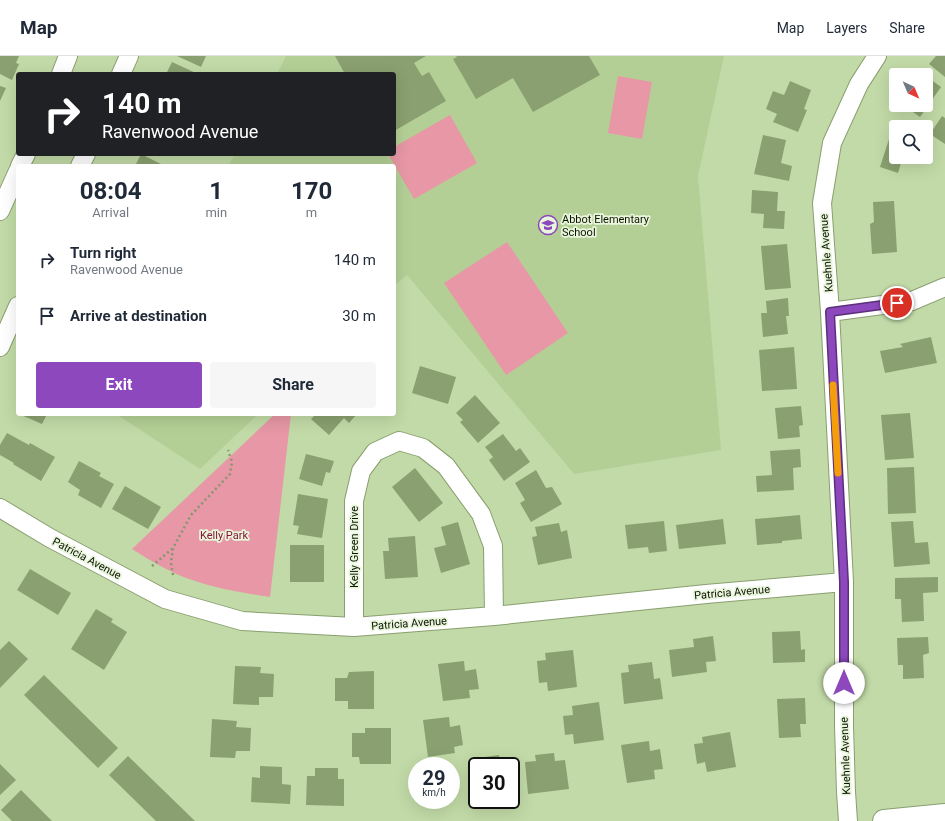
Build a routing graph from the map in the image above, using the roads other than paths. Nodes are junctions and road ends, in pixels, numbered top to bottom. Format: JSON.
{"nodes":[{"id":1,"x":68,"y":56,"type":"edge"},
{"id":2,"x":129,"y":56,"type":"edge"},
{"id":3,"x":877,"y":56,"type":"edge"},
{"id":4,"x":62,"y":72,"type":"edge"},
{"id":5,"x":122,"y":72,"type":"edge"},
{"id":6,"x":16,"y":175,"type":"edge"},
{"id":7,"x":0,"y":211,"type":"edge"},
{"id":8,"x":945,"y":287,"type":"edge"},
{"id":9,"x":16,"y":311,"type":"edge"},
{"id":10,"x":830,"y":312,"type":"junction"},
{"id":11,"x":0,"y":347,"type":"edge"},
{"id":12,"x":0,"y":508,"type":"edge"},
{"id":13,"x":844,"y":582,"type":"junction"},
{"id":14,"x":494,"y":616,"type":"junction"},
{"id":15,"x":354,"y":627,"type":"junction"},
{"id":16,"x":945,"y":815,"type":"edge"},
{"id":17,"x":848,"y":821,"type":"edge"},
{"id":18,"x":884,"y":821,"type":"edge"}],
"edges":[{"from":1,"to":4,"type":"street"},
{"from":2,"to":5,"type":"street"},
{"from":3,"to":10,"type":"street","name":"Kuehnle Avenue"},
{"from":6,"to":7,"type":"street"},
{"from":8,"to":10,"type":"street"},
{"from":9,"to":11,"type":"street"},
{"from":10,"to":13,"type":"street","name":"Kuehnle Avenue"},
{"from":12,"to":15,"type":"street","name":"Patricia Avenue"},
{"from":13,"to":14,"type":"street","name":"Patricia Avenue"},
{"from":13,"to":17,"type":"street","name":"Kuehnle Avenue"},
{"from":14,"to":15,"type":"street","name":"Patricia Avenue"},
{"from":14,"to":15,"type":"street","name":"Kelly Green Drive"},
{"from":16,"to":18,"type":"main road"}]}
